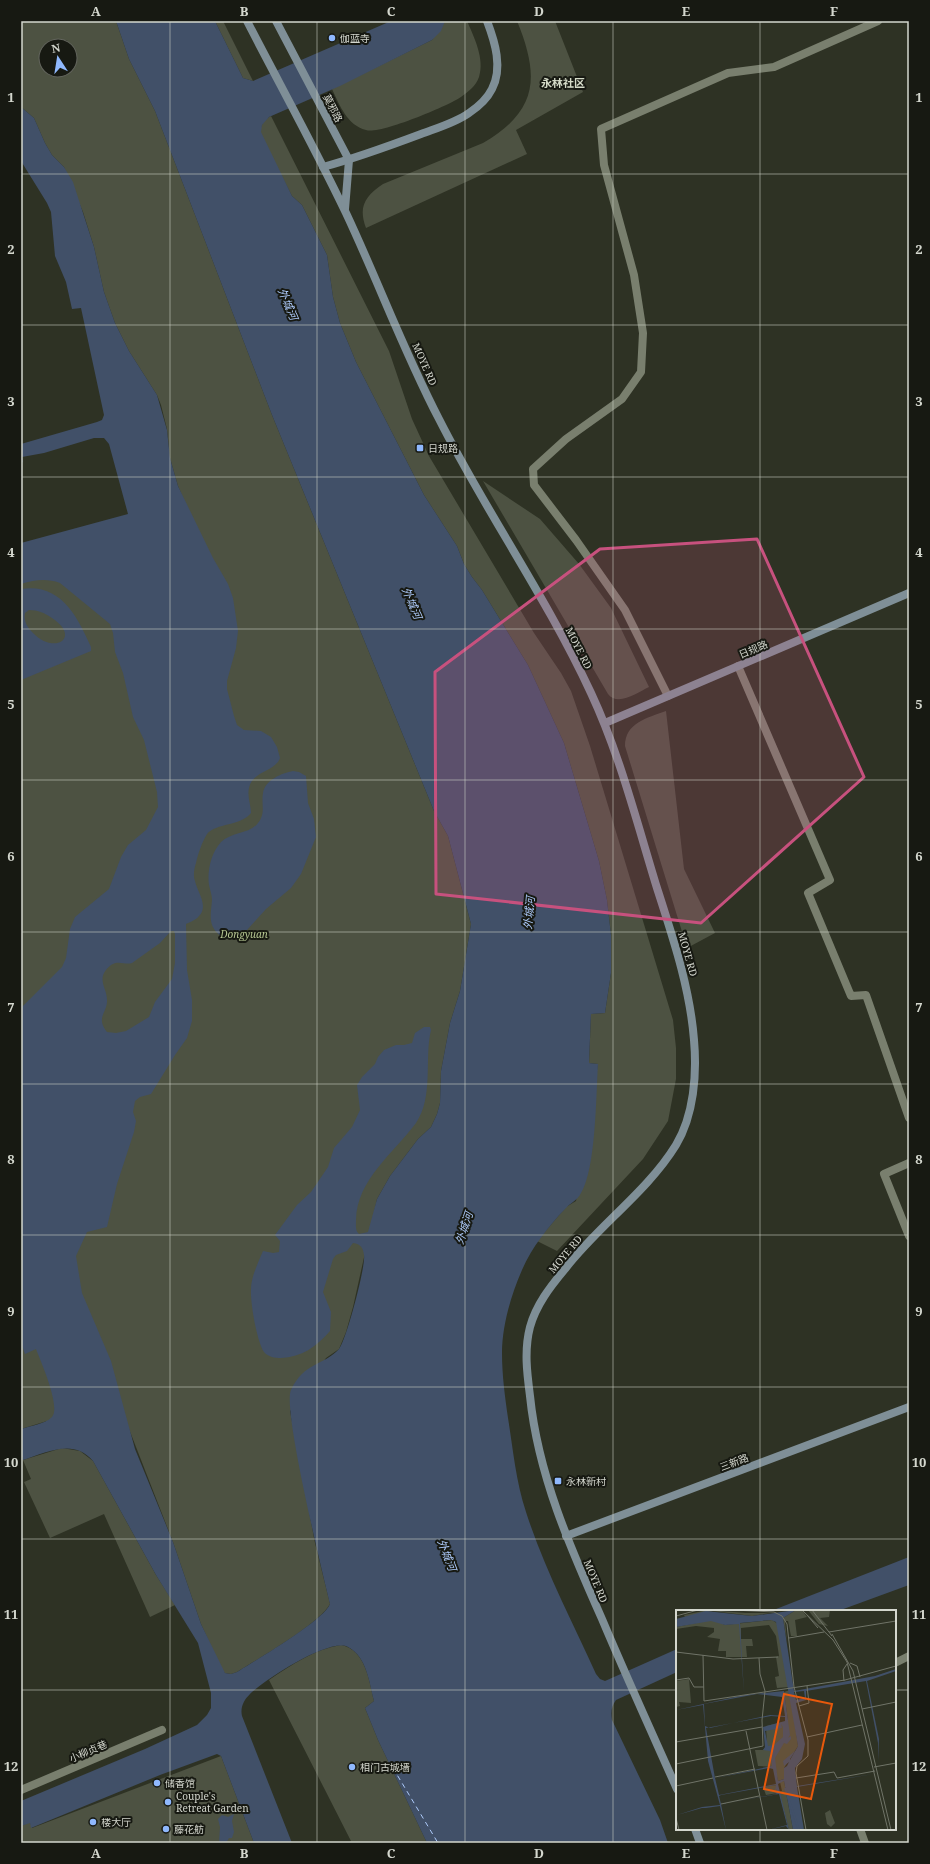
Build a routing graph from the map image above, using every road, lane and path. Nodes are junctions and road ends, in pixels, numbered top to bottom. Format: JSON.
{"nodes":[{"id":1,"x":247,"y":21,"type":"edge"},
{"id":2,"x":276,"y":21,"type":"edge"},
{"id":3,"x":487,"y":21,"type":"edge"},
{"id":4,"x":878,"y":21,"type":"edge"},
{"id":5,"x":348,"y":160,"type":"junction"},
{"id":6,"x":323,"y":167,"type":"junction"},
{"id":7,"x":344,"y":210,"type":"junction"},
{"id":8,"x":909,"y":593,"type":"edge"},
{"id":9,"x":738,"y":666,"type":"junction"},
{"id":10,"x":668,"y":696,"type":"junction"},
{"id":11,"x":605,"y":724,"type":"junction"},
{"id":12,"x":909,"y":1118,"type":"edge"},
{"id":13,"x":909,"y":1163,"type":"edge"},
{"id":14,"x":909,"y":1236,"type":"edge"},
{"id":15,"x":909,"y":1407,"type":"edge"},
{"id":16,"x":566,"y":1536,"type":"junction"},
{"id":17,"x":909,"y":1656,"type":"edge"},
{"id":18,"x":896,"y":1662,"type":"edge"},
{"id":19,"x":162,"y":1730,"type":"dead end"},
{"id":20,"x":675,"y":1777,"type":"edge"},
{"id":21,"x":21,"y":1790,"type":"edge"},
{"id":22,"x":695,"y":1830,"type":"edge"},
{"id":23,"x":860,"y":1830,"type":"edge"},
{"id":24,"x":700,"y":1843,"type":"edge"},
{"id":25,"x":866,"y":1843,"type":"edge"}],
"edges":[{"from":1,"to":6,"type":"main road","name":"MOYE RD"},
{"from":2,"to":5,"type":"main road","name":"莫邪路"},
{"from":3,"to":5,"type":"main road"},
{"from":4,"to":10,"type":"street"},
{"from":5,"to":6,"type":"main road"},
{"from":5,"to":7,"type":"main road"},
{"from":6,"to":7,"type":"main road","name":"MOYE RD"},
{"from":7,"to":11,"type":"main road","name":"MOYE RD"},
{"from":8,"to":9,"type":"main road","name":"日规路"},
{"from":9,"to":10,"type":"main road","name":"日规路"},
{"from":9,"to":12,"type":"street"},
{"from":10,"to":11,"type":"main road","name":"日规路"},
{"from":11,"to":16,"type":"main road","name":"MOYE RD"},
{"from":13,"to":14,"type":"street"},
{"from":15,"to":16,"type":"main road","name":"三新路"},
{"from":16,"to":20,"type":"main road","name":"MOYE RD"},
{"from":17,"to":18,"type":"street"},
{"from":19,"to":21,"type":"street","name":"小柳贞巷"},
{"from":22,"to":24,"type":"main road"},
{"from":23,"to":25,"type":"street"}]}
